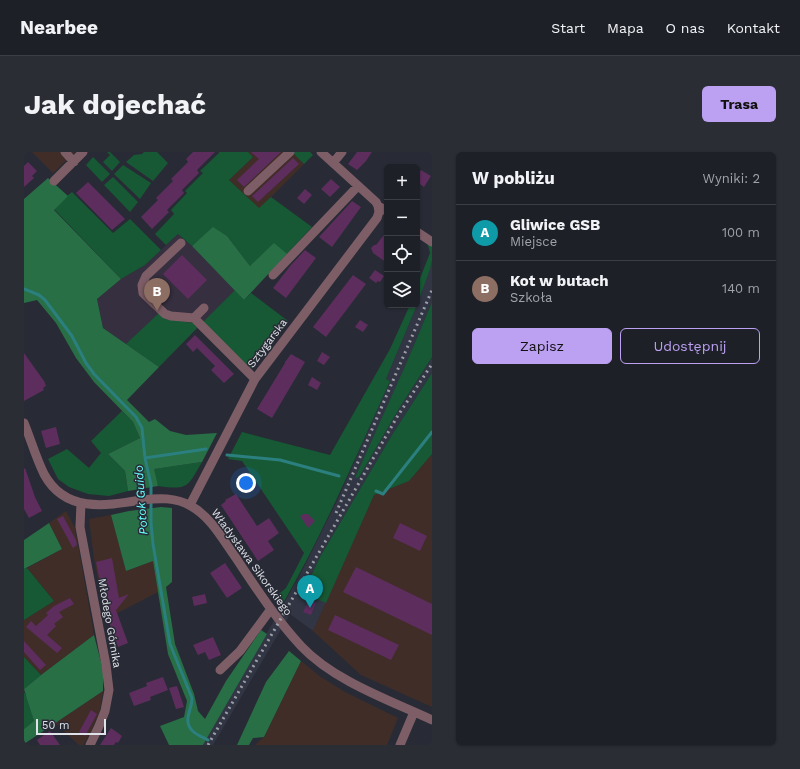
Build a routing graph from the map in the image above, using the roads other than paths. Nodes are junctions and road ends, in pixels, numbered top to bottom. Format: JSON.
{"nodes":[{"id":1,"x":65,"y":152,"type":"edge"},
{"id":2,"x":83,"y":152,"type":"edge"},
{"id":3,"x":290,"y":152,"type":"edge"},
{"id":4,"x":321,"y":152,"type":"edge"},
{"id":5,"x":342,"y":152,"type":"edge"},
{"id":6,"x":74,"y":162,"type":"junction"},
{"id":7,"x":333,"y":163,"type":"junction"},
{"id":8,"x":54,"y":181,"type":"dead end"},
{"id":9,"x":358,"y":186,"type":"junction"},
{"id":10,"x":248,"y":191,"type":"dead end"},
{"id":11,"x":378,"y":206,"type":"junction"},
{"id":12,"x":384,"y":210,"type":"edge"},
{"id":13,"x":420,"y":234,"type":"edge"},
{"id":14,"x":432,"y":242,"type":"edge"},
{"id":15,"x":180,"y":243,"type":"dead end"},
{"id":16,"x":273,"y":275,"type":"dead end"},
{"id":17,"x":204,"y":308,"type":"dead end"},
{"id":18,"x":194,"y":318,"type":"junction"},
{"id":19,"x":255,"y":379,"type":"junction"},
{"id":20,"x":24,"y":423,"type":"edge"},
{"id":21,"x":81,"y":503,"type":"junction"},
{"id":22,"x":190,"y":505,"type":"junction"},
{"id":23,"x":271,"y":609,"type":"junction"},
{"id":24,"x":220,"y":670,"type":"dead end"},
{"id":25,"x":414,"y":712,"type":"junction"},
{"id":26,"x":432,"y":720,"type":"edge"},
{"id":27,"x":90,"y":745,"type":"edge"},
{"id":28,"x":400,"y":745,"type":"edge"}],
"edges":[{"from":1,"to":6,"type":"street"},
{"from":2,"to":6,"type":"street"},
{"from":3,"to":10,"type":"street"},
{"from":4,"to":7,"type":"street"},
{"from":5,"to":7,"type":"street"},
{"from":6,"to":8,"type":"street"},
{"from":7,"to":9,"type":"street"},
{"from":9,"to":11,"type":"street"},
{"from":9,"to":16,"type":"street"},
{"from":11,"to":12,"type":"street"},
{"from":11,"to":19,"type":"street","name":"Sztygarska"},
{"from":13,"to":14,"type":"street"},
{"from":15,"to":18,"type":"street"},
{"from":17,"to":18,"type":"street"},
{"from":18,"to":19,"type":"street"},
{"from":19,"to":22,"type":"street","name":"Sztygarska"},
{"from":20,"to":21,"type":"street","name":"Władysława Sikorskiego"},
{"from":21,"to":22,"type":"street","name":"Władysława Sikorskiego"},
{"from":21,"to":27,"type":"street","name":"Młodego Górnika"},
{"from":22,"to":23,"type":"street","name":"Władysława Sikorskiego"},
{"from":23,"to":24,"type":"street"},
{"from":23,"to":25,"type":"street","name":"Władysława Sikorskiego"},
{"from":25,"to":26,"type":"street","name":"Władysława Sikorskiego"},
{"from":25,"to":28,"type":"street"}]}
